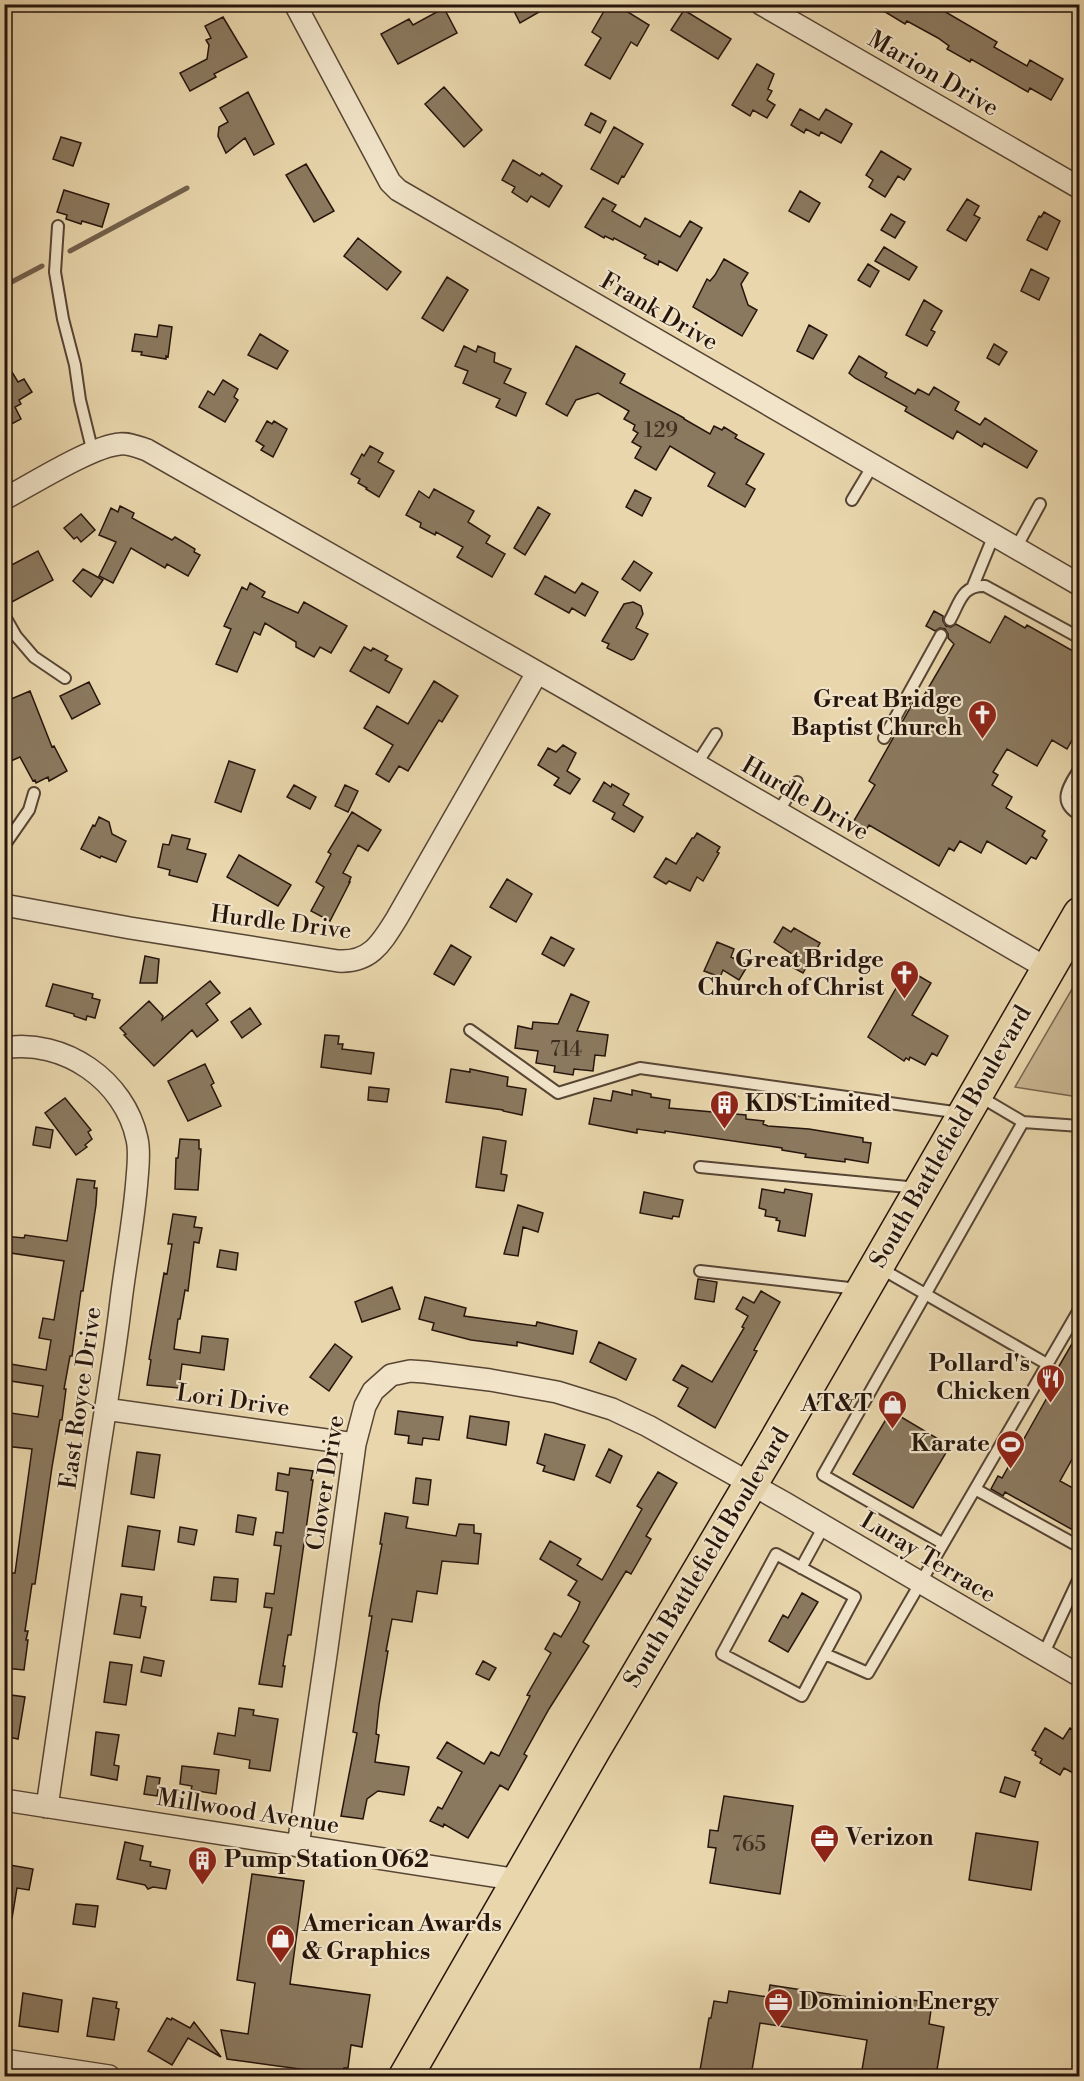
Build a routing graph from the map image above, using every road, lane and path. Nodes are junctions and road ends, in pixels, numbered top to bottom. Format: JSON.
{"nodes":[{"id":1,"x":295,"y":4,"type":"edge"},
{"id":2,"x":761,"y":4,"type":"edge"},
{"id":3,"x":1080,"y":188,"type":"edge"},
{"id":4,"x":58,"y":226,"type":"dead end"},
{"id":5,"x":93,"y":453,"type":"junction"},
{"id":6,"x":873,"y":465,"type":"junction"},
{"id":7,"x":4,"y":499,"type":"edge"},
{"id":8,"x":852,"y":500,"type":"dead end"},
{"id":9,"x":1040,"y":504,"type":"dead end"},
{"id":10,"x":994,"y":535,"type":"junction"},
{"id":11,"x":1016,"y":548,"type":"junction"},
{"id":12,"x":1080,"y":585,"type":"edge"},
{"id":13,"x":974,"y":586,"type":"junction"},
{"id":14,"x":4,"y":615,"type":"edge"},
{"id":15,"x":950,"y":620,"type":"dead end"},
{"id":16,"x":941,"y":635,"type":"dead end"},
{"id":17,"x":1080,"y":638,"type":"edge"},
{"id":18,"x":537,"y":673,"type":"junction"},
{"id":19,"x":65,"y":678,"type":"dead end"},
{"id":20,"x":716,"y":734,"type":"dead end"},
{"id":21,"x":884,"y":738,"type":"dead end"},
{"id":22,"x":696,"y":765,"type":"junction"},
{"id":23,"x":1080,"y":768,"type":"edge"},
{"id":24,"x":797,"y":782,"type":"dead end"},
{"id":25,"x":34,"y":794,"type":"dead end"},
{"id":26,"x":778,"y":812,"type":"junction"},
{"id":27,"x":1080,"y":815,"type":"edge"},
{"id":28,"x":4,"y":846,"type":"edge"},
{"id":29,"x":4,"y":905,"type":"edge"},
{"id":30,"x":1080,"y":914,"type":"edge"},
{"id":31,"x":1048,"y":969,"type":"junction"},
{"id":32,"x":470,"y":1030,"type":"dead end"},
{"id":33,"x":4,"y":1048,"type":"edge"},
{"id":34,"x":970,"y":1104,"type":"junction"},
{"id":35,"x":1023,"y":1122,"type":"junction"},
{"id":36,"x":1080,"y":1126,"type":"edge"},
{"id":37,"x":700,"y":1167,"type":"dead end"},
{"id":38,"x":922,"y":1188,"type":"junction"},
{"id":39,"x":700,"y":1271,"type":"dead end"},
{"id":40,"x":870,"y":1278,"type":"junction"},
{"id":41,"x":924,"y":1294,"type":"junction"},
{"id":42,"x":1080,"y":1308,"type":"edge"},
{"id":43,"x":1047,"y":1364,"type":"junction"},
{"id":44,"x":105,"y":1409,"type":"junction"},
{"id":45,"x":355,"y":1444,"type":"junction"},
{"id":46,"x":751,"y":1484,"type":"junction"},
{"id":47,"x":975,"y":1489,"type":"junction"},
{"id":48,"x":824,"y":1526,"type":"junction"},
{"id":49,"x":942,"y":1543,"type":"junction"},
{"id":50,"x":1080,"y":1547,"type":"edge"},
{"id":51,"x":801,"y":1568,"type":"junction"},
{"id":52,"x":1080,"y":1576,"type":"edge"},
{"id":53,"x":919,"y":1582,"type":"junction"},
{"id":54,"x":825,"y":1654,"type":"junction"},
{"id":55,"x":1043,"y":1655,"type":"junction"},
{"id":56,"x":1080,"y":1676,"type":"edge"},
{"id":57,"x":4,"y":1800,"type":"edge"},
{"id":58,"x":47,"y":1807,"type":"junction"},
{"id":59,"x":298,"y":1846,"type":"junction"},
{"id":60,"x":519,"y":1880,"type":"junction"},
{"id":61,"x":4,"y":2060,"type":"edge"},
{"id":62,"x":109,"y":2076,"type":"edge"},
{"id":63,"x":406,"y":2076,"type":"edge"}],
"edges":[{"from":1,"to":6,"type":"street","name":"Frank Drive"},
{"from":2,"to":3,"type":"street","name":"Marion Drive"},
{"from":4,"to":5,"type":"lane"},
{"from":5,"to":7,"type":"street","name":"Hurdle Drive"},
{"from":5,"to":18,"type":"street","name":"Hurdle Drive"},
{"from":6,"to":8,"type":"lane"},
{"from":6,"to":10,"type":"street","name":"Frank Drive"},
{"from":9,"to":11,"type":"lane"},
{"from":10,"to":11,"type":"street","name":"Frank Drive"},
{"from":10,"to":13,"type":"lane"},
{"from":11,"to":12,"type":"street","name":"Frank Drive"},
{"from":13,"to":15,"type":"lane"},
{"from":13,"to":17,"type":"lane"},
{"from":14,"to":19,"type":"lane"},
{"from":16,"to":21,"type":"lane"},
{"from":18,"to":22,"type":"street","name":"Hurdle Drive"},
{"from":18,"to":29,"type":"street","name":"Hurdle Drive"},
{"from":20,"to":22,"type":"lane"},
{"from":22,"to":26,"type":"street","name":"Hurdle Drive"},
{"from":23,"to":27,"type":"lane"},
{"from":24,"to":26,"type":"lane"},
{"from":25,"to":28,"type":"lane"},
{"from":26,"to":31,"type":"street","name":"Hurdle Drive"},
{"from":30,"to":31,"type":"main road","name":"South Battlefield Boulevard"},
{"from":31,"to":34,"type":"main road","name":"South Battlefield Boulevard"},
{"from":32,"to":34,"type":"lane"},
{"from":33,"to":44,"type":"street","name":"East Royce Drive"},
{"from":34,"to":35,"type":"lane"},
{"from":34,"to":38,"type":"main road","name":"South Battlefield Boulevard"},
{"from":35,"to":36,"type":"lane"},
{"from":35,"to":41,"type":"lane"},
{"from":37,"to":38,"type":"lane"},
{"from":38,"to":40,"type":"main road","name":"South Battlefield Boulevard"},
{"from":39,"to":40,"type":"lane"},
{"from":40,"to":41,"type":"lane"},
{"from":40,"to":46,"type":"main road","name":"South Battlefield Boulevard"},
{"from":41,"to":43,"type":"lane"},
{"from":41,"to":49,"type":"lane"},
{"from":42,"to":43,"type":"lane"},
{"from":43,"to":47,"type":"lane"},
{"from":44,"to":45,"type":"street","name":"Lori Drive"},
{"from":44,"to":58,"type":"street","name":"East Royce Drive"},
{"from":45,"to":46,"type":"street","name":"Clover Drive"},
{"from":45,"to":59,"type":"street","name":"Clover Drive"},
{"from":46,"to":48,"type":"street","name":"Luray Terrace"},
{"from":46,"to":60,"type":"main road","name":"South Battlefield Boulevard"},
{"from":47,"to":49,"type":"lane"},
{"from":47,"to":50,"type":"lane"},
{"from":48,"to":51,"type":"lane"},
{"from":48,"to":53,"type":"street","name":"Luray Terrace"},
{"from":49,"to":53,"type":"lane"},
{"from":51,"to":54,"type":"lane"},
{"from":51,"to":54,"type":"lane"},
{"from":52,"to":55,"type":"lane"},
{"from":53,"to":54,"type":"lane"},
{"from":53,"to":55,"type":"street","name":"Luray Terrace"},
{"from":55,"to":56,"type":"street","name":"Luray Terrace"},
{"from":57,"to":58,"type":"street","name":"Millwood Avenue"},
{"from":58,"to":59,"type":"street","name":"Millwood Avenue"},
{"from":59,"to":60,"type":"street","name":"Millwood Avenue"},
{"from":60,"to":63,"type":"main road","name":"South Battlefield Boulevard"},
{"from":61,"to":62,"type":"street"}]}
